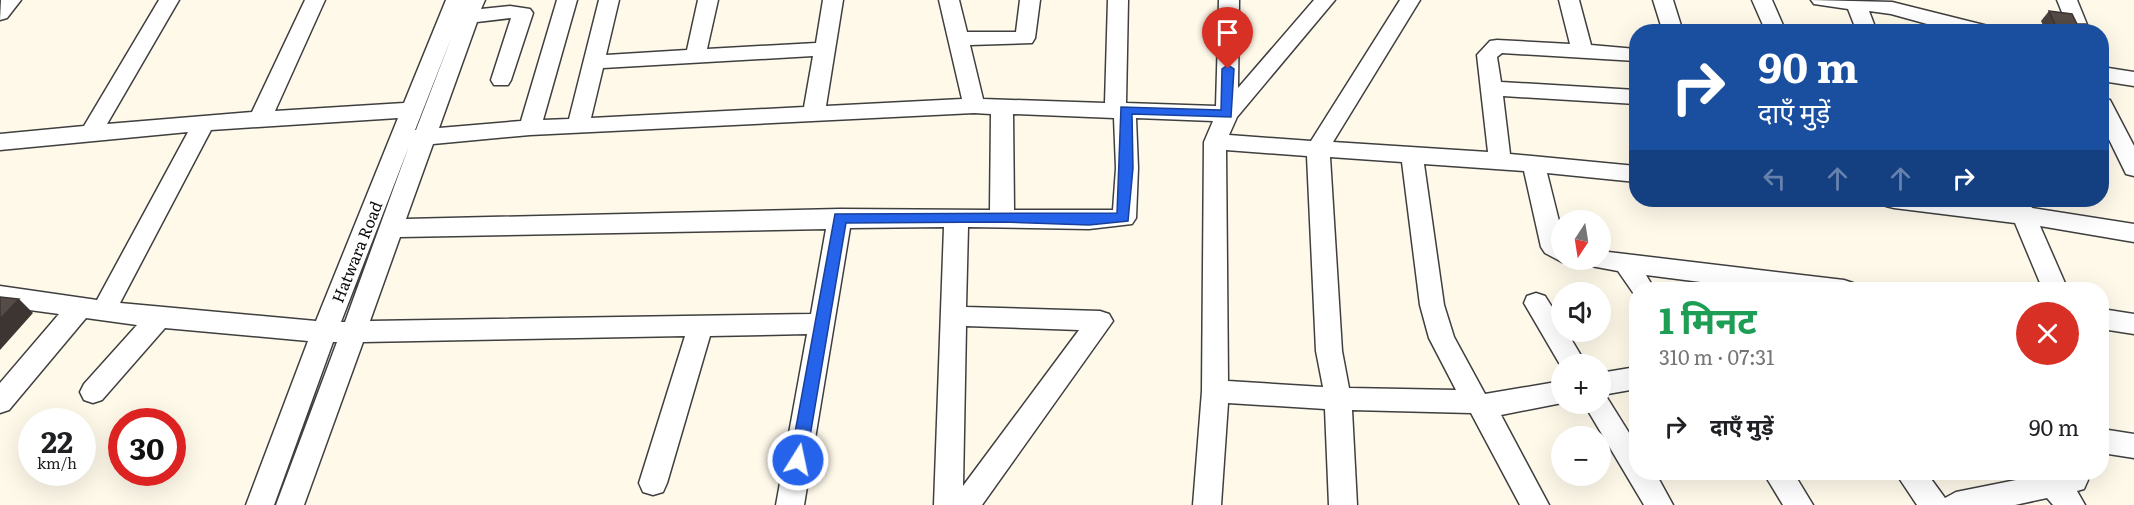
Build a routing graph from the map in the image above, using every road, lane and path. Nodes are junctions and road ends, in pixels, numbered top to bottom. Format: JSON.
{"nodes":[{"id":1,"x":11,"y":0,"type":"edge"},
{"id":2,"x":170,"y":0,"type":"edge"},
{"id":3,"x":315,"y":0,"type":"edge"},
{"id":4,"x":567,"y":0,"type":"edge"},
{"id":5,"x":609,"y":0,"type":"edge"},
{"id":6,"x":708,"y":0,"type":"edge"},
{"id":7,"x":833,"y":0,"type":"edge"},
{"id":8,"x":950,"y":0,"type":"edge"},
{"id":9,"x":1030,"y":0,"type":"edge"},
{"id":10,"x":1118,"y":0,"type":"edge"},
{"id":11,"x":1229,"y":0,"type":"edge"},
{"id":12,"x":1325,"y":0,"type":"edge"},
{"id":13,"x":1410,"y":0,"type":"edge"},
{"id":14,"x":1569,"y":0,"type":"edge"},
{"id":15,"x":1663,"y":0,"type":"edge"},
{"id":16,"x":1762,"y":0,"type":"edge"},
{"id":17,"x":1821,"y":0,"type":"edge"},
{"id":18,"x":1933,"y":0,"type":"edge"},
{"id":19,"x":2067,"y":0,"type":"edge"},
{"id":20,"x":1856,"y":4,"type":"junction"},
{"id":21,"x":467,"y":6,"type":"edge"},
{"id":22,"x":0,"y":14,"type":"edge"},
{"id":23,"x":1670,"y":24,"type":"edge"},
{"id":24,"x":1772,"y":24,"type":"edge"},
{"id":25,"x":1864,"y":24,"type":"edge"},
{"id":26,"x":1934,"y":24,"type":"edge"},
{"id":27,"x":1941,"y":24,"type":"edge"},
{"id":28,"x":2076,"y":24,"type":"edge"},
{"id":29,"x":958,"y":39,"type":"junction"},
{"id":30,"x":825,"y":49,"type":"junction"},
{"id":31,"x":1582,"y":51,"type":"junction"},
{"id":32,"x":696,"y":54,"type":"junction"},
{"id":33,"x":1629,"y":54,"type":"edge"},
{"id":34,"x":593,"y":62,"type":"junction"},
{"id":35,"x":2109,"y":75,"type":"edge"},
{"id":36,"x":2134,"y":79,"type":"edge"},
{"id":37,"x":501,"y":80,"type":"dead end"},
{"id":38,"x":1492,"y":88,"type":"junction"},
{"id":39,"x":1629,"y":98,"type":"edge"},
{"id":40,"x":974,"y":106,"type":"junction"},
{"id":41,"x":1002,"y":107,"type":"junction"},
{"id":42,"x":413,"y":110,"type":"junction"},
{"id":43,"x":1120,"y":110,"type":"junction"},
{"id":44,"x":814,"y":114,"type":"junction"},
{"id":45,"x":1227,"y":114,"type":"junction"},
{"id":46,"x":260,"y":119,"type":"junction"},
{"id":47,"x":204,"y":123,"type":"junction"},
{"id":48,"x":578,"y":126,"type":"junction"},
{"id":49,"x":530,"y":128,"type":"junction"},
{"id":50,"x":2109,"y":129,"type":"edge"},
{"id":51,"x":91,"y":133,"type":"junction"},
{"id":52,"x":413,"y":138,"type":"junction"},
{"id":53,"x":0,"y":142,"type":"edge"},
{"id":54,"x":1215,"y":142,"type":"junction"},
{"id":55,"x":1318,"y":148,"type":"junction"},
{"id":56,"x":1412,"y":155,"type":"junction"},
{"id":57,"x":1500,"y":161,"type":"junction"},
{"id":58,"x":1534,"y":165,"type":"junction"},
{"id":59,"x":2134,"y":168,"type":"edge"},
{"id":60,"x":1629,"y":173,"type":"edge"},
{"id":61,"x":2020,"y":207,"type":"edge"},
{"id":62,"x":1002,"y":217,"type":"junction"},
{"id":63,"x":840,"y":218,"type":"junction"},
{"id":64,"x":956,"y":218,"type":"junction"},
{"id":65,"x":391,"y":228,"type":"junction"},
{"id":66,"x":2134,"y":233,"type":"edge"},
{"id":67,"x":1551,"y":238,"type":"edge"},
{"id":68,"x":1611,"y":261,"type":"edge"},
{"id":69,"x":1625,"y":262,"type":"junction"},
{"id":70,"x":1638,"y":282,"type":"edge"},
{"id":71,"x":1747,"y":282,"type":"edge"},
{"id":72,"x":2053,"y":282,"type":"edge"},
{"id":73,"x":0,"y":296,"type":"edge"},
{"id":74,"x":1536,"y":303,"type":"dead end"},
{"id":75,"x":92,"y":308,"type":"junction"},
{"id":76,"x":953,"y":316,"type":"junction"},
{"id":77,"x":159,"y":318,"type":"junction"},
{"id":78,"x":2109,"y":320,"type":"edge"},
{"id":79,"x":701,"y":324,"type":"junction"},
{"id":80,"x":821,"y":324,"type":"junction"},
{"id":81,"x":2134,"y":324,"type":"edge"},
{"id":82,"x":324,"y":332,"type":"junction"},
{"id":83,"x":351,"y":332,"type":"junction"},
{"id":84,"x":1567,"y":354,"type":"edge"},
{"id":85,"x":1629,"y":379,"type":"edge"},
{"id":86,"x":1611,"y":382,"type":"edge"},
{"id":87,"x":1215,"y":391,"type":"junction"},
{"id":88,"x":93,"y":392,"type":"dead end"},
{"id":89,"x":1551,"y":394,"type":"edge"},
{"id":90,"x":1338,"y":399,"type":"junction"},
{"id":91,"x":0,"y":402,"type":"edge"},
{"id":92,"x":1479,"y":405,"type":"junction"},
{"id":93,"x":1603,"y":414,"type":"edge"},
{"id":94,"x":2109,"y":442,"type":"edge"},
{"id":95,"x":2134,"y":446,"type":"edge"},
{"id":96,"x":1629,"y":457,"type":"edge"},
{"id":97,"x":1644,"y":480,"type":"edge"},
{"id":98,"x":1782,"y":480,"type":"edge"},
{"id":99,"x":1915,"y":480,"type":"edge"},
{"id":100,"x":2041,"y":480,"type":"edge"},
{"id":101,"x":2057,"y":480,"type":"edge"},
{"id":102,"x":653,"y":483,"type":"dead end"},
{"id":103,"x":260,"y":505,"type":"edge"},
{"id":104,"x":290,"y":505,"type":"edge"},
{"id":105,"x":790,"y":505,"type":"edge"},
{"id":106,"x":948,"y":505,"type":"edge"},
{"id":107,"x":965,"y":505,"type":"edge"},
{"id":108,"x":1207,"y":505,"type":"edge"},
{"id":109,"x":1343,"y":505,"type":"edge"},
{"id":110,"x":1535,"y":505,"type":"edge"},
{"id":111,"x":1659,"y":505,"type":"edge"},
{"id":112,"x":1799,"y":505,"type":"edge"},
{"id":113,"x":1934,"y":505,"type":"edge"},
{"id":114,"x":1956,"y":505,"type":"edge"},
{"id":115,"x":2071,"y":505,"type":"edge"}],
"edges":[{"from":1,"to":22,"type":"street"},
{"from":2,"to":51,"type":"street"},
{"from":3,"to":46,"type":"street"},
{"from":4,"to":49,"type":"street"},
{"from":5,"to":34,"type":"street"},
{"from":6,"to":32,"type":"street"},
{"from":7,"to":30,"type":"street"},
{"from":8,"to":29,"type":"street"},
{"from":9,"to":29,"type":"street"},
{"from":10,"to":43,"type":"street"},
{"from":11,"to":45,"type":"street"},
{"from":12,"to":45,"type":"street"},
{"from":13,"to":55,"type":"street"},
{"from":14,"to":31,"type":"street"},
{"from":15,"to":23,"type":"street"},
{"from":16,"to":24,"type":"street"},
{"from":17,"to":20,"type":"street"},
{"from":18,"to":27,"type":"street"},
{"from":19,"to":28,"type":"street"},
{"from":20,"to":25,"type":"street"},
{"from":20,"to":26,"type":"street"},
{"from":21,"to":37,"type":"street"},
{"from":21,"to":42,"type":"street","name":"Hatwara Road"},
{"from":21,"to":52,"type":"street"},
{"from":29,"to":40,"type":"street"},
{"from":30,"to":32,"type":"street"},
{"from":30,"to":44,"type":"street"},
{"from":31,"to":33,"type":"street"},
{"from":31,"to":38,"type":"street"},
{"from":32,"to":34,"type":"street"},
{"from":34,"to":48,"type":"street"},
{"from":35,"to":36,"type":"street"},
{"from":38,"to":39,"type":"street"},
{"from":38,"to":57,"type":"street"},
{"from":40,"to":41,"type":"street"},
{"from":40,"to":44,"type":"street"},
{"from":41,"to":43,"type":"street"},
{"from":41,"to":62,"type":"street"},
{"from":42,"to":46,"type":"street"},
{"from":42,"to":52,"type":"street","name":"Hatwara Road"},
{"from":43,"to":45,"type":"street"},
{"from":43,"to":62,"type":"street"},
{"from":44,"to":48,"type":"street"},
{"from":45,"to":54,"type":"street"},
{"from":46,"to":47,"type":"street"},
{"from":47,"to":51,"type":"street"},
{"from":47,"to":75,"type":"street"},
{"from":48,"to":49,"type":"street"},
{"from":49,"to":52,"type":"street"},
{"from":50,"to":59,"type":"street"},
{"from":51,"to":53,"type":"street"},
{"from":52,"to":65,"type":"street"},
{"from":52,"to":82,"type":"street","name":"Hatwara Road"},
{"from":54,"to":55,"type":"street"},
{"from":54,"to":87,"type":"street"},
{"from":55,"to":56,"type":"street"},
{"from":55,"to":90,"type":"street"},
{"from":56,"to":57,"type":"street"},
{"from":56,"to":92,"type":"street"},
{"from":57,"to":58,"type":"street"},
{"from":58,"to":60,"type":"street"},
{"from":58,"to":67,"type":"street"},
{"from":61,"to":66,"type":"street"},
{"from":61,"to":72,"type":"street"},
{"from":62,"to":64,"type":"street"},
{"from":63,"to":64,"type":"street"},
{"from":63,"to":65,"type":"street"},
{"from":63,"to":80,"type":"street"},
{"from":64,"to":76,"type":"street"},
{"from":65,"to":83,"type":"street"},
{"from":68,"to":69,"type":"street"},
{"from":69,"to":70,"type":"street"},
{"from":69,"to":71,"type":"street"},
{"from":73,"to":75,"type":"street"},
{"from":74,"to":84,"type":"street"},
{"from":75,"to":77,"type":"street"},
{"from":75,"to":91,"type":"street"},
{"from":76,"to":106,"type":"street"},
{"from":76,"to":107,"type":"street"},
{"from":77,"to":82,"type":"street"},
{"from":77,"to":88,"type":"street"},
{"from":78,"to":81,"type":"street"},
{"from":79,"to":80,"type":"street"},
{"from":79,"to":83,"type":"street"},
{"from":79,"to":102,"type":"street"},
{"from":80,"to":105,"type":"street"},
{"from":82,"to":83,"type":"street"},
{"from":82,"to":103,"type":"street","name":"Hatwara Road"},
{"from":83,"to":104,"type":"street"},
{"from":85,"to":86,"type":"street"},
{"from":87,"to":90,"type":"street"},
{"from":87,"to":108,"type":"street"},
{"from":89,"to":92,"type":"street"},
{"from":90,"to":92,"type":"street"},
{"from":90,"to":109,"type":"street"},
{"from":92,"to":110,"type":"street"},
{"from":93,"to":96,"type":"street"},
{"from":94,"to":95,"type":"street"},
{"from":97,"to":111,"type":"street"},
{"from":98,"to":112,"type":"street"},
{"from":99,"to":113,"type":"street"},
{"from":100,"to":114,"type":"street"},
{"from":101,"to":115,"type":"street"}]}
